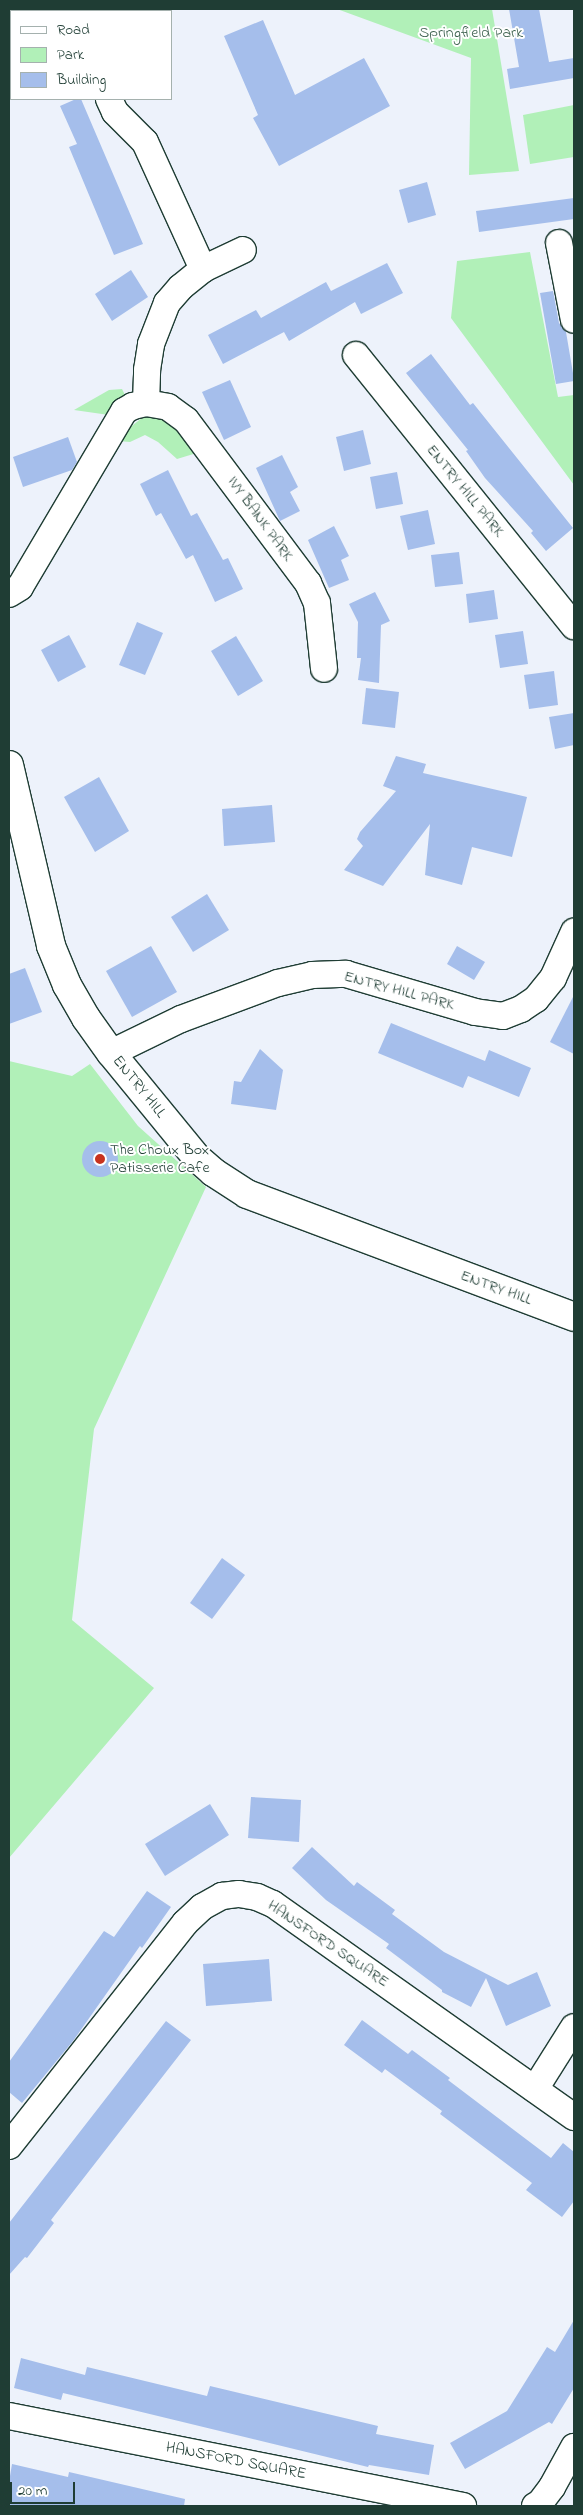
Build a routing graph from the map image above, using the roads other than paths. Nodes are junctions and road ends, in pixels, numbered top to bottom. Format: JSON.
{"nodes":[{"id":1,"x":110,"y":100,"type":"edge"},
{"id":2,"x":559,"y":243,"type":"dead end"},
{"id":3,"x":243,"y":250,"type":"dead end"},
{"id":4,"x":203,"y":270,"type":"junction"},
{"id":5,"x":574,"y":320,"type":"edge"},
{"id":6,"x":356,"y":355,"type":"dead end"},
{"id":7,"x":146,"y":403,"type":"junction"},
{"id":8,"x":9,"y":594,"type":"edge"},
{"id":9,"x":574,"y":626,"type":"edge"},
{"id":10,"x":324,"y":669,"type":"dead end"},
{"id":11,"x":9,"y":765,"type":"edge"},
{"id":12,"x":573,"y":936,"type":"edge"},
{"id":13,"x":111,"y":1053,"type":"junction"},
{"id":14,"x":574,"y":1316,"type":"edge"},
{"id":15,"x":574,"y":2027,"type":"edge"},
{"id":16,"x":535,"y":2089,"type":"junction"},
{"id":17,"x":574,"y":2117,"type":"edge"},
{"id":18,"x":9,"y":2146,"type":"edge"},
{"id":19,"x":9,"y":2416,"type":"edge"},
{"id":20,"x":574,"y":2447,"type":"edge"},
{"id":21,"x":538,"y":2505,"type":"edge"},
{"id":22,"x":463,"y":2506,"type":"edge"}],
"edges":[{"from":1,"to":4,"type":"street"},
{"from":2,"to":5,"type":"street"},
{"from":3,"to":4,"type":"street"},
{"from":4,"to":7,"type":"street"},
{"from":6,"to":9,"type":"street","name":"ENTRY HILL PARK"},
{"from":7,"to":8,"type":"street"},
{"from":7,"to":10,"type":"street","name":"IVY BANK PARK"},
{"from":11,"to":13,"type":"street","name":"ENTRY HILL"},
{"from":12,"to":13,"type":"street","name":"ENTRY HILL PARK"},
{"from":13,"to":14,"type":"street","name":"ENTRY HILL"},
{"from":15,"to":16,"type":"street"},
{"from":16,"to":17,"type":"street","name":"HANSFORD SQUARE"},
{"from":16,"to":18,"type":"street","name":"HANSFORD SQUARE"},
{"from":19,"to":22,"type":"street","name":"HANSFORD SQUARE"},
{"from":20,"to":21,"type":"street"}]}
